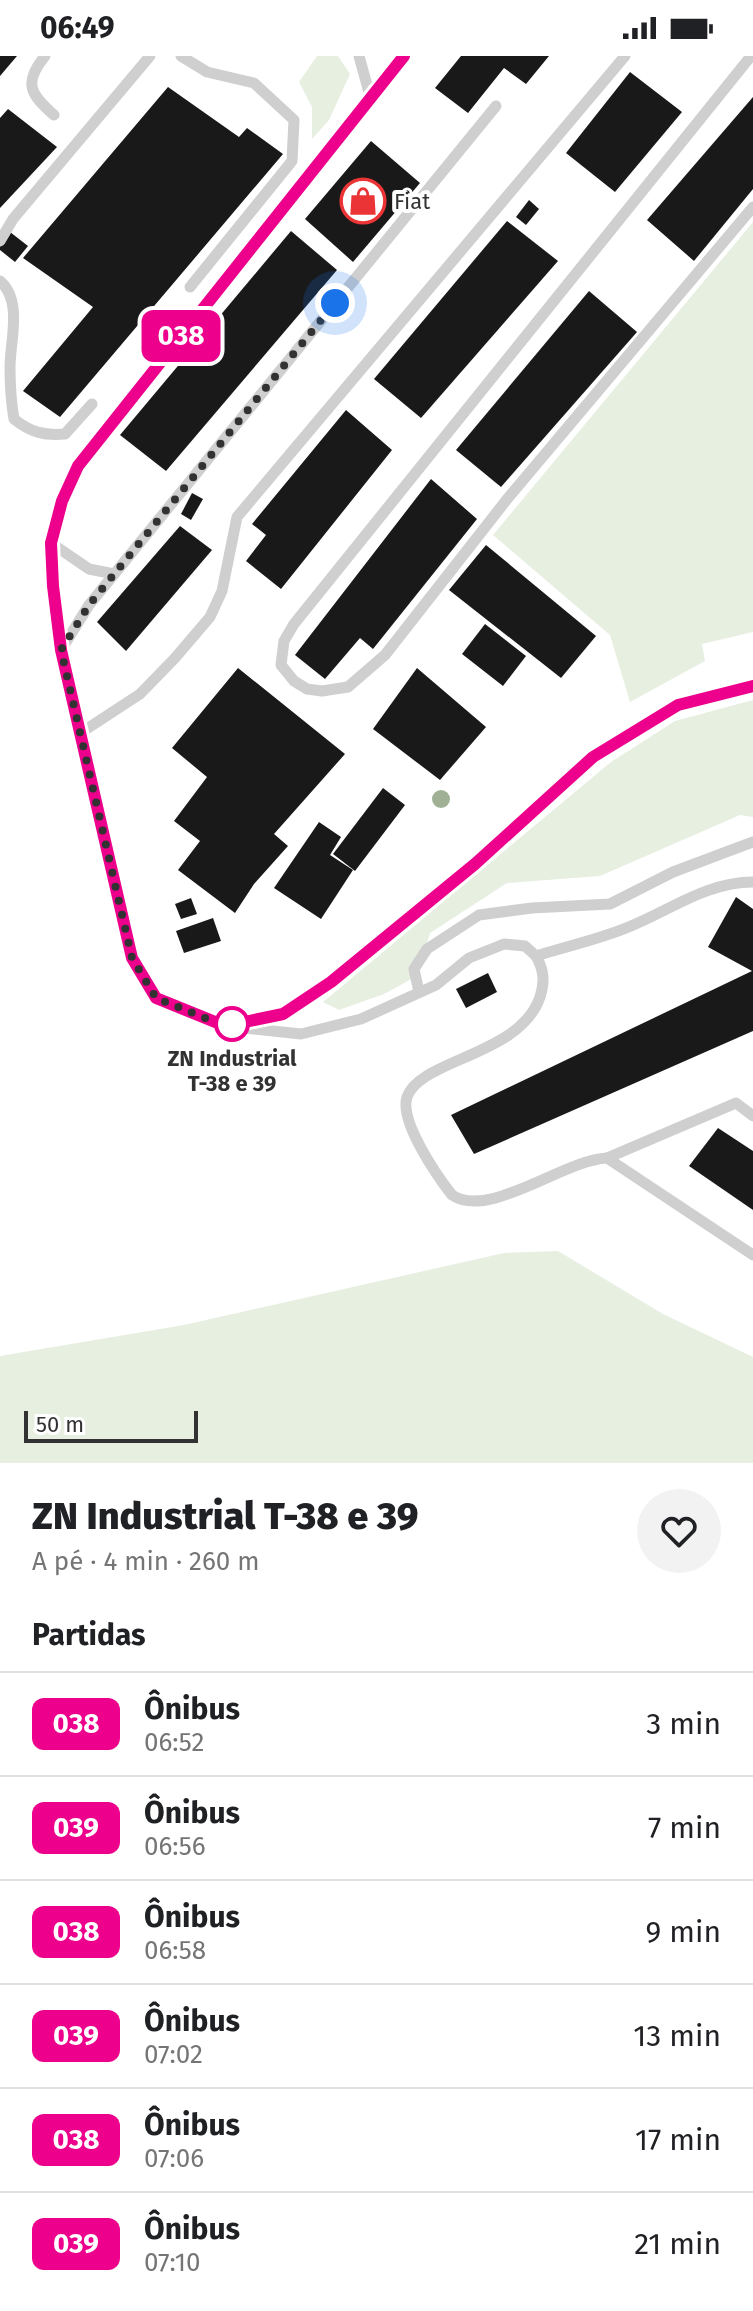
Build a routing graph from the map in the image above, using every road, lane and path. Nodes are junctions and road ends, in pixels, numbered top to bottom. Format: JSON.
{"nodes":[{"id":1,"x":45,"y":56,"type":"edge"},
{"id":2,"x":150,"y":56,"type":"edge"},
{"id":3,"x":181,"y":56,"type":"edge"},
{"id":4,"x":359,"y":56,"type":"edge"},
{"id":5,"x":404,"y":56,"type":"edge"},
{"id":6,"x":625,"y":56,"type":"edge"},
{"id":7,"x":751,"y":56,"type":"edge"},
{"id":8,"x":738,"y":61,"type":"edge"},
{"id":9,"x":370,"y":96,"type":"junction"},
{"id":10,"x":496,"y":106,"type":"dead end"},
{"id":11,"x":54,"y":115,"type":"dead end"},
{"id":12,"x":753,"y":207,"type":"edge"},
{"id":13,"x":0,"y":241,"type":"edge"},
{"id":14,"x":0,"y":281,"type":"edge"},
{"id":15,"x":190,"y":287,"type":"dead end"},
{"id":16,"x":92,"y":404,"type":"dead end"},
{"id":17,"x":51,"y":543,"type":"junction"},
{"id":18,"x":114,"y":574,"type":"junction"},
{"id":19,"x":61,"y":650,"type":"junction"},
{"id":20,"x":753,"y":686,"type":"edge"},
{"id":21,"x":82,"y":732,"type":"junction"},
{"id":22,"x":753,"y":842,"type":"edge"},
{"id":23,"x":753,"y":882,"type":"edge"},
{"id":24,"x":536,"y":956,"type":"junction"},
{"id":25,"x":419,"y":992,"type":"junction"},
{"id":26,"x":225,"y":1026,"type":"junction"},
{"id":27,"x":753,"y":1116,"type":"edge"},
{"id":28,"x":607,"y":1158,"type":"junction"},
{"id":29,"x":753,"y":1255,"type":"edge"}],
"edges":[{"from":1,"to":11,"type":"lane"},
{"from":2,"to":13,"type":"lane"},
{"from":3,"to":15,"type":"lane"},
{"from":4,"to":9,"type":"lane"},
{"from":5,"to":9,"type":"lane"},
{"from":6,"to":21,"type":"lane"},
{"from":7,"to":8,"type":"lane"},
{"from":8,"to":12,"type":"lane"},
{"from":9,"to":17,"type":"lane"},
{"from":10,"to":18,"type":"lane"},
{"from":14,"to":16,"type":"lane"},
{"from":17,"to":18,"type":"lane"},
{"from":17,"to":19,"type":"lane"},
{"from":18,"to":19,"type":"lane"},
{"from":19,"to":21,"type":"lane"},
{"from":20,"to":26,"type":"lane"},
{"from":21,"to":26,"type":"lane"},
{"from":22,"to":25,"type":"lane"},
{"from":23,"to":24,"type":"lane"},
{"from":24,"to":25,"type":"lane"},
{"from":24,"to":28,"type":"lane"},
{"from":25,"to":26,"type":"lane"},
{"from":27,"to":28,"type":"lane"},
{"from":28,"to":29,"type":"lane"}]}
